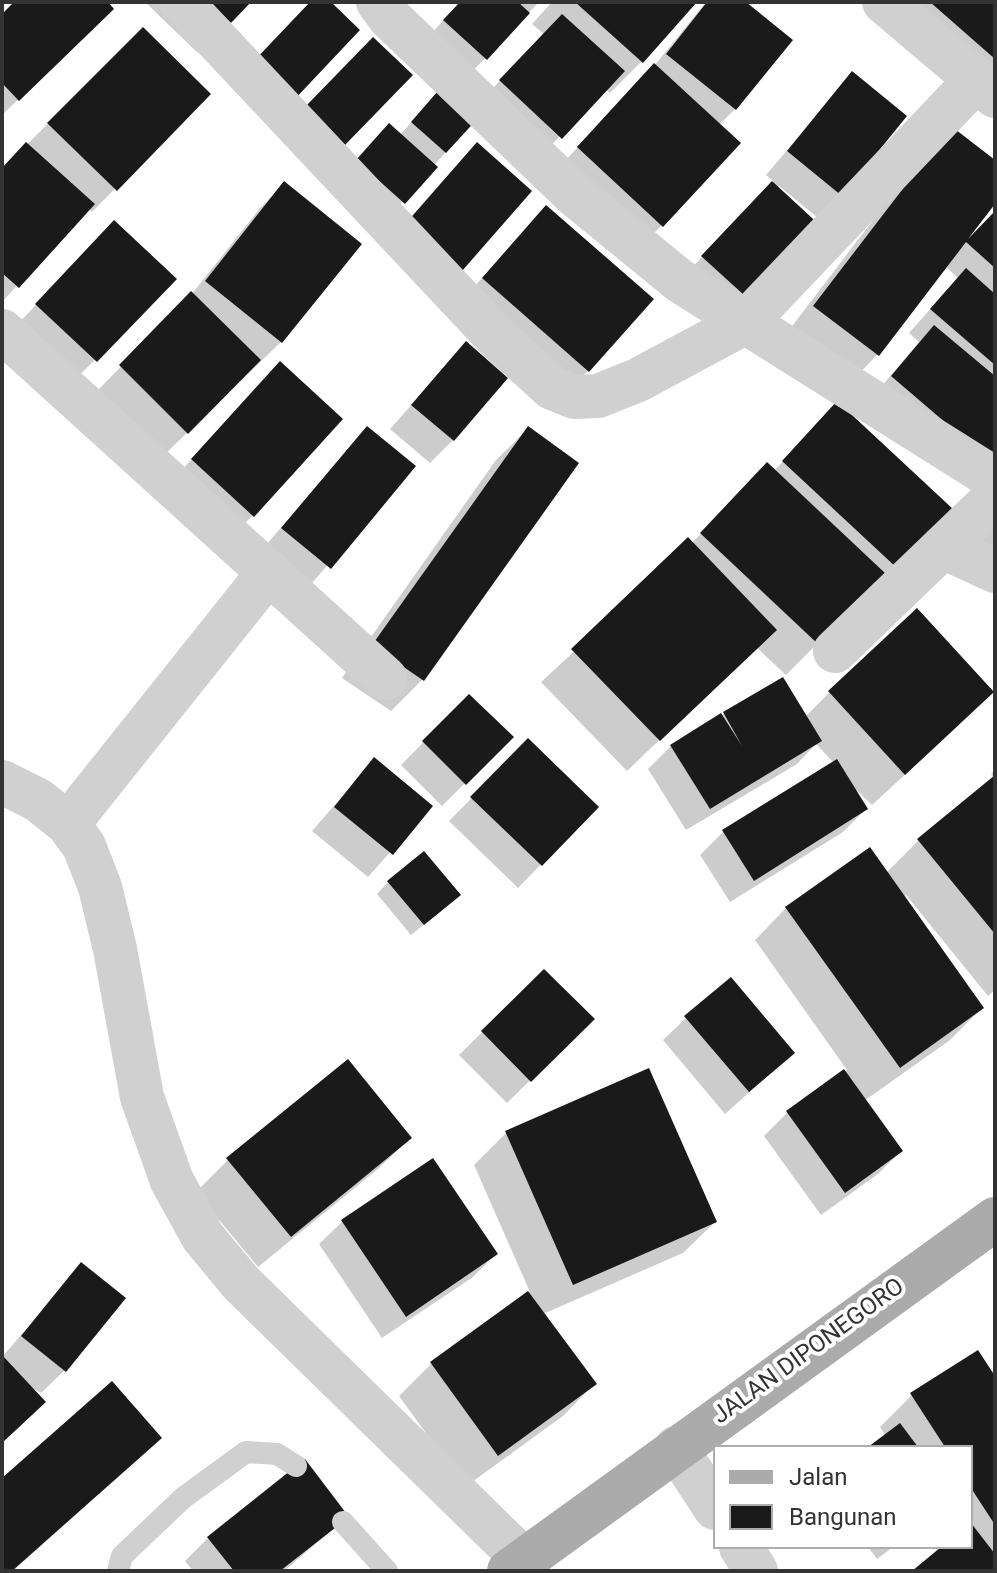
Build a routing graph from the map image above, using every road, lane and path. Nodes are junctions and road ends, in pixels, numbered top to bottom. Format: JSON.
{"nodes":[{"id":1,"x":181,"y":2,"type":"edge"},
{"id":2,"x":378,"y":2,"type":"edge"},
{"id":3,"x":884,"y":2,"type":"edge"},
{"id":4,"x":986,"y":88,"type":"edge"},
{"id":5,"x":746,"y":322,"type":"junction"},
{"id":6,"x":2,"y":331,"type":"edge"},
{"id":7,"x":995,"y":479,"type":"edge"},
{"id":8,"x":995,"y":497,"type":"edge"},
{"id":9,"x":943,"y":547,"type":"junction"},
{"id":10,"x":995,"y":571,"type":"edge"},
{"id":11,"x":269,"y":572,"type":"junction"},
{"id":12,"x":835,"y":651,"type":"dead end"},
{"id":13,"x":385,"y":678,"type":"dead end"},
{"id":14,"x":2,"y":782,"type":"edge"},
{"id":15,"x":68,"y":824,"type":"junction"},
{"id":16,"x":995,"y":1219,"type":"edge"},
{"id":17,"x":676,"y":1448,"type":"junction"},
{"id":18,"x":296,"y":1466,"type":"dead end"},
{"id":19,"x":713,"y":1505,"type":"edge"},
{"id":20,"x":343,"y":1522,"type":"dead end"},
{"id":21,"x":742,"y":1549,"type":"edge"},
{"id":22,"x":516,"y":1565,"type":"edge"},
{"id":23,"x":118,"y":1571,"type":"edge"},
{"id":24,"x":387,"y":1571,"type":"edge"},
{"id":25,"x":756,"y":1571,"type":"edge"}],
"edges":[{"from":1,"to":5,"type":"street"},
{"from":2,"to":5,"type":"street"},
{"from":3,"to":4,"type":"street"},
{"from":4,"to":5,"type":"street"},
{"from":5,"to":7,"type":"street"},
{"from":6,"to":11,"type":"street"},
{"from":8,"to":9,"type":"street"},
{"from":9,"to":10,"type":"street"},
{"from":9,"to":12,"type":"street"},
{"from":11,"to":13,"type":"street"},
{"from":11,"to":15,"type":"street"},
{"from":14,"to":15,"type":"street"},
{"from":15,"to":22,"type":"street"},
{"from":16,"to":17,"type":"main road","name":"JALAN DIPONEGORO"},
{"from":17,"to":19,"type":"street"},
{"from":17,"to":22,"type":"main road","name":"JALAN DIPONEGORO"},
{"from":18,"to":23,"type":"lane"},
{"from":20,"to":24,"type":"lane"},
{"from":21,"to":25,"type":"street"}]}
